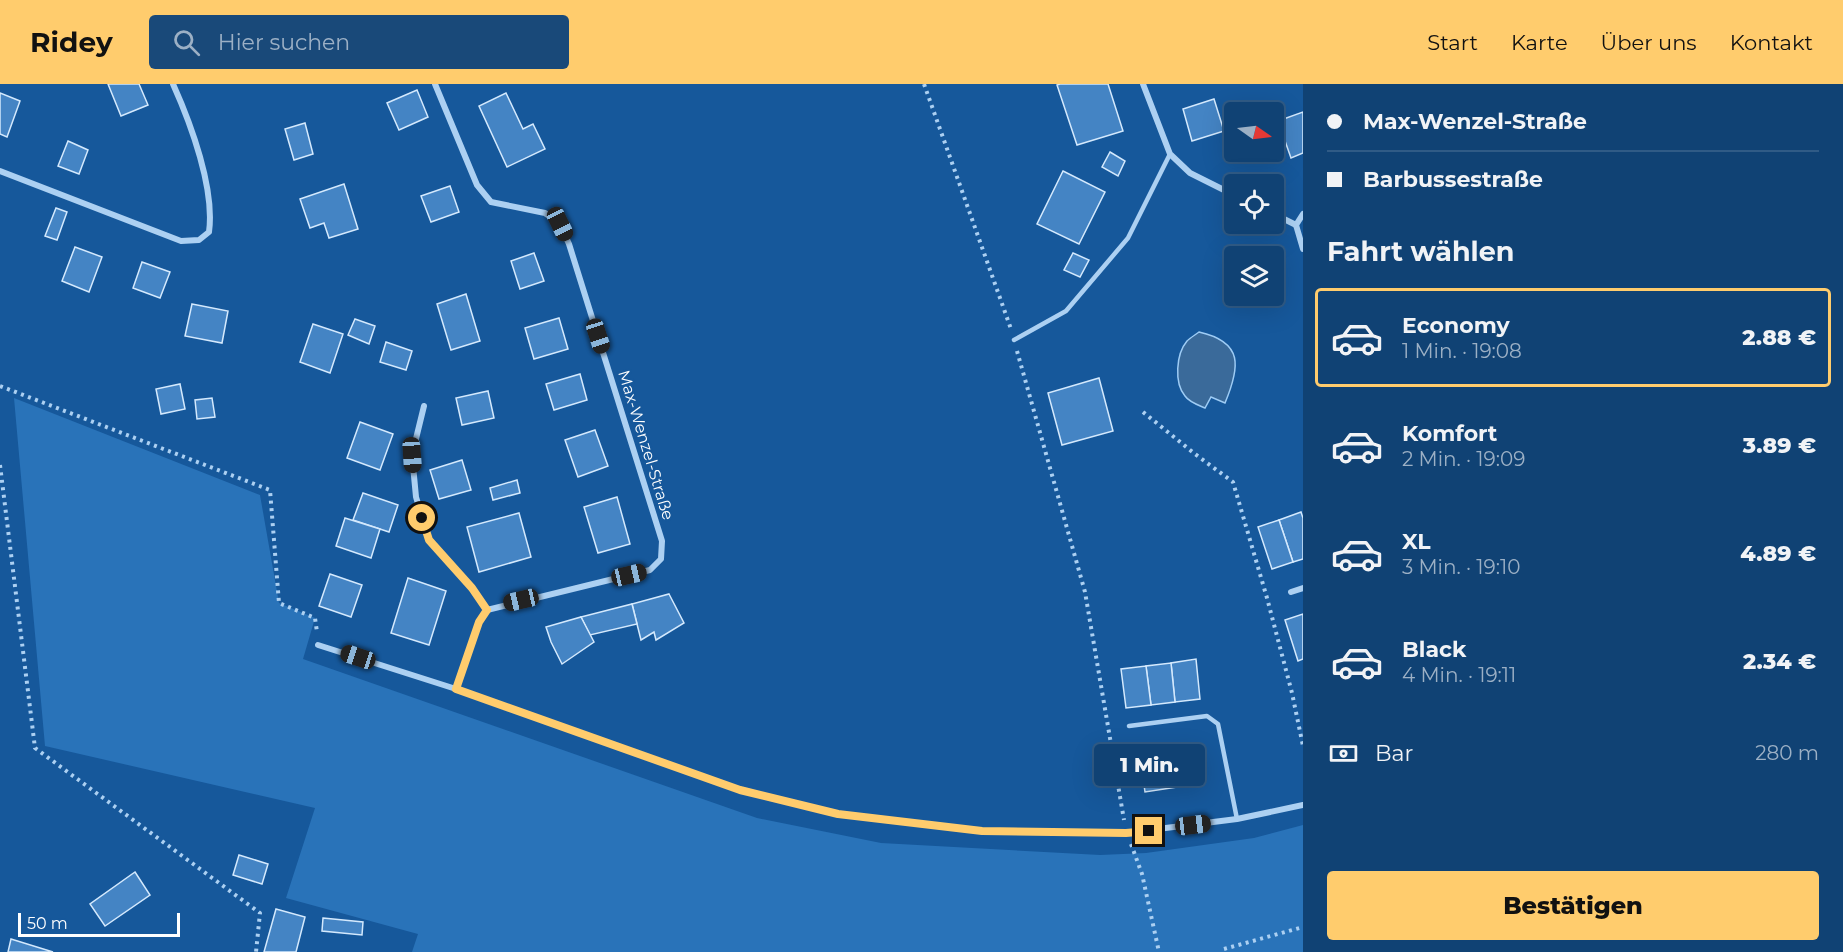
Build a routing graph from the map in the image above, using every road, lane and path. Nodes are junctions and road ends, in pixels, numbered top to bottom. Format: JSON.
{"nodes":[{"id":1,"x":173,"y":84,"type":"edge"},
{"id":2,"x":435,"y":84,"type":"edge"},
{"id":3,"x":924,"y":84,"type":"edge"},
{"id":4,"x":1143,"y":84,"type":"edge"},
{"id":5,"x":1170,"y":154,"type":"junction"},
{"id":6,"x":0,"y":171,"type":"edge"},
{"id":7,"x":1224,"y":190,"type":"edge"},
{"id":8,"x":1303,"y":214,"type":"edge"},
{"id":9,"x":1284,"y":219,"type":"edge"},
{"id":10,"x":1296,"y":225,"type":"junction"},
{"id":11,"x":1303,"y":249,"type":"edge"},
{"id":12,"x":1014,"y":340,"type":"junction"},
{"id":13,"x":0,"y":386,"type":"edge"},
{"id":14,"x":424,"y":406,"type":"dead end"},
{"id":15,"x":1143,"y":412,"type":"dead end"},
{"id":16,"x":0,"y":465,"type":"edge"},
{"id":17,"x":1303,"y":588,"type":"edge"},
{"id":18,"x":1291,"y":592,"type":"dead end"},
{"id":19,"x":487,"y":610,"type":"junction"},
{"id":20,"x":318,"y":645,"type":"joint"},
{"id":21,"x":456,"y":689,"type":"junction"},
{"id":22,"x":1129,"y":726,"type":"dead end"},
{"id":23,"x":1303,"y":746,"type":"edge"},
{"id":24,"x":1303,"y":805,"type":"edge"},
{"id":25,"x":1237,"y":819,"type":"junction"},
{"id":26,"x":1126,"y":833,"type":"junction"},
{"id":27,"x":1303,"y":927,"type":"edge"},
{"id":28,"x":1224,"y":948,"type":"dead end"},
{"id":29,"x":256,"y":952,"type":"edge"},
{"id":30,"x":1159,"y":952,"type":"edge"}],
"edges":[{"from":1,"to":6,"type":"street"},
{"from":2,"to":19,"type":"street","name":"Max-Wenzel-Straße"},
{"from":3,"to":12,"type":"path"},
{"from":4,"to":5,"type":"street"},
{"from":5,"to":7,"type":"street"},
{"from":5,"to":12,"type":"lane"},
{"from":8,"to":10,"type":"street"},
{"from":9,"to":10,"type":"street"},
{"from":10,"to":11,"type":"street"},
{"from":12,"to":26,"type":"path"},
{"from":13,"to":20,"type":"path"},
{"from":14,"to":19,"type":"street"},
{"from":15,"to":23,"type":"path"},
{"from":16,"to":29,"type":"path"},
{"from":17,"to":18,"type":"street"},
{"from":19,"to":21,"type":"street"},
{"from":20,"to":21,"type":"street"},
{"from":21,"to":26,"type":"street"},
{"from":22,"to":25,"type":"lane"},
{"from":24,"to":25,"type":"street"},
{"from":25,"to":26,"type":"street"},
{"from":26,"to":30,"type":"path"},
{"from":27,"to":28,"type":"path"}]}
